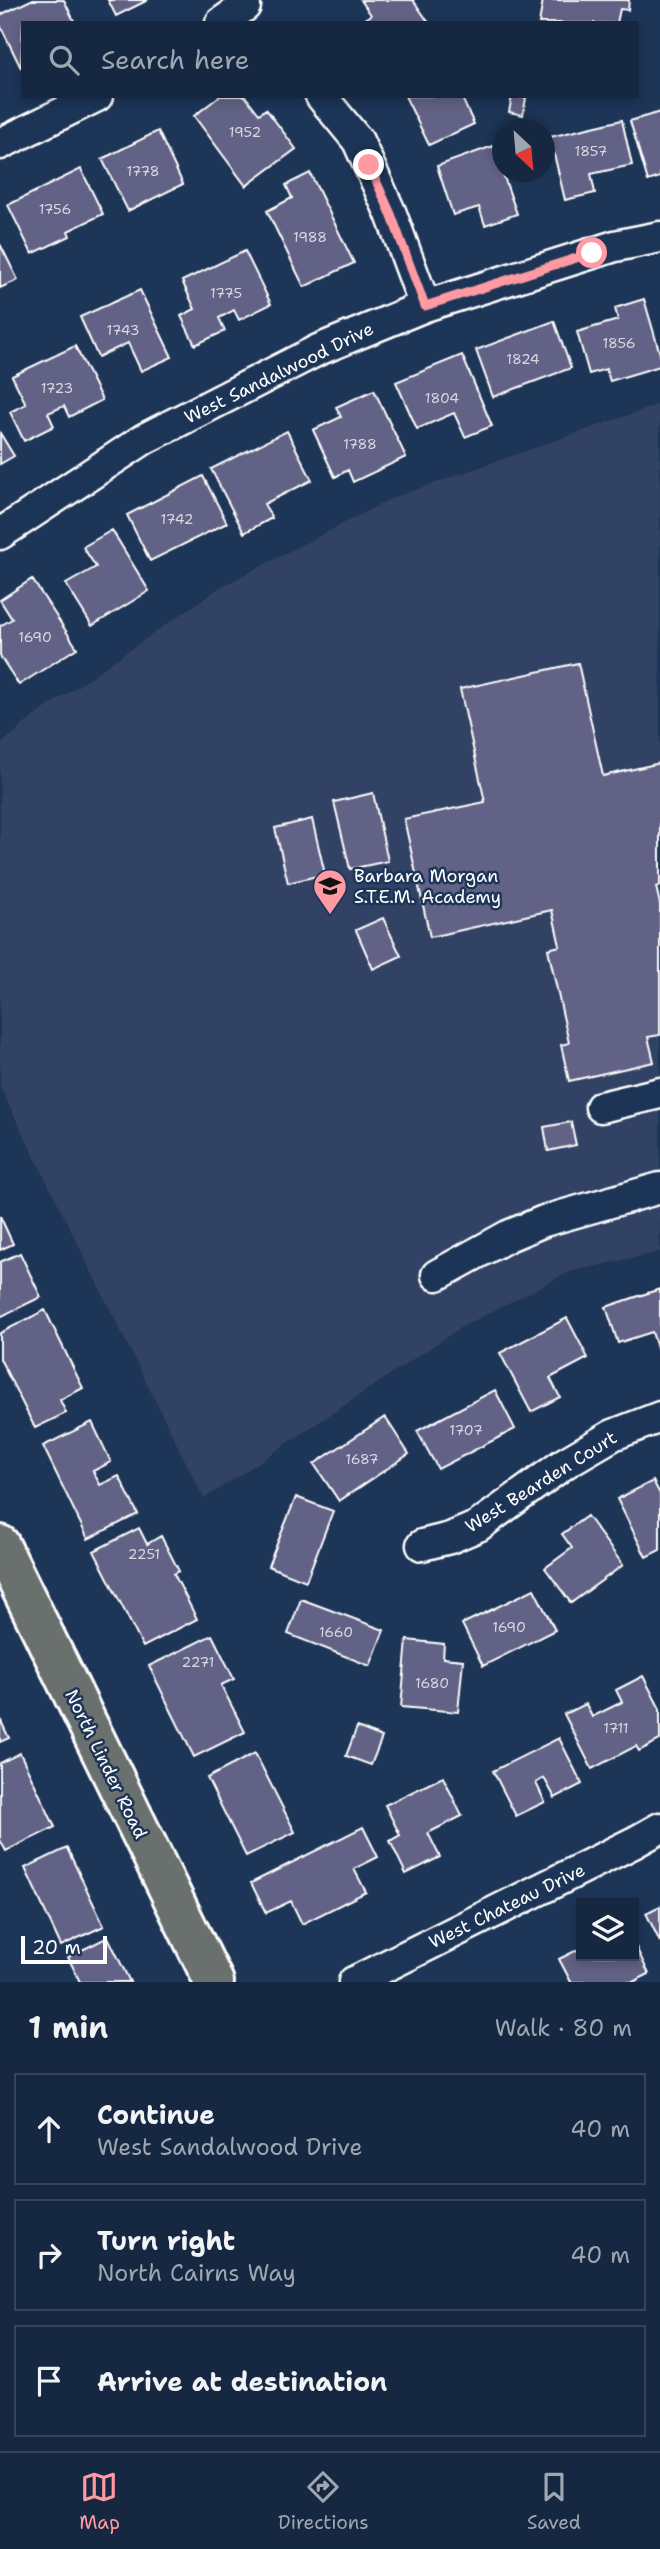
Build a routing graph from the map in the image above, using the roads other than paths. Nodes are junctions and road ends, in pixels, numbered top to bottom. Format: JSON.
{"nodes":[{"id":1,"x":249,"y":10,"type":"edge"},
{"id":2,"x":225,"y":21,"type":"edge"},
{"id":3,"x":93,"y":98,"type":"edge"},
{"id":4,"x":323,"y":98,"type":"edge"},
{"id":5,"x":0,"y":144,"type":"edge"},
{"id":6,"x":660,"y":237,"type":"edge"},
{"id":7,"x":425,"y":306,"type":"junction"},
{"id":8,"x":0,"y":534,"type":"edge"},
{"id":9,"x":660,"y":1093,"type":"edge"},
{"id":10,"x":601,"y":1107,"type":"dead end"},
{"id":11,"x":660,"y":1188,"type":"edge"},
{"id":12,"x":437,"y":1275,"type":"dead end"},
{"id":13,"x":660,"y":1417,"type":"edge"},
{"id":14,"x":0,"y":1545,"type":"edge"},
{"id":15,"x":422,"y":1545,"type":"dead end"},
{"id":16,"x":660,"y":1828,"type":"edge"},
{"id":17,"x":214,"y":1982,"type":"edge"},
{"id":18,"x":354,"y":1982,"type":"edge"}],
"edges":[{"from":1,"to":2,"type":"street"},
{"from":3,"to":5,"type":"street"},
{"from":4,"to":7,"type":"street"},
{"from":6,"to":7,"type":"street","name":"West Sandalwood Drive"},
{"from":7,"to":8,"type":"street","name":"West Sandalwood Drive"},
{"from":9,"to":10,"type":"street"},
{"from":11,"to":12,"type":"street"},
{"from":13,"to":15,"type":"street","name":"West Bearden Court"},
{"from":14,"to":17,"type":"main road","name":"North Linder Road"},
{"from":16,"to":18,"type":"street","name":"West Chateau Drive"}]}
